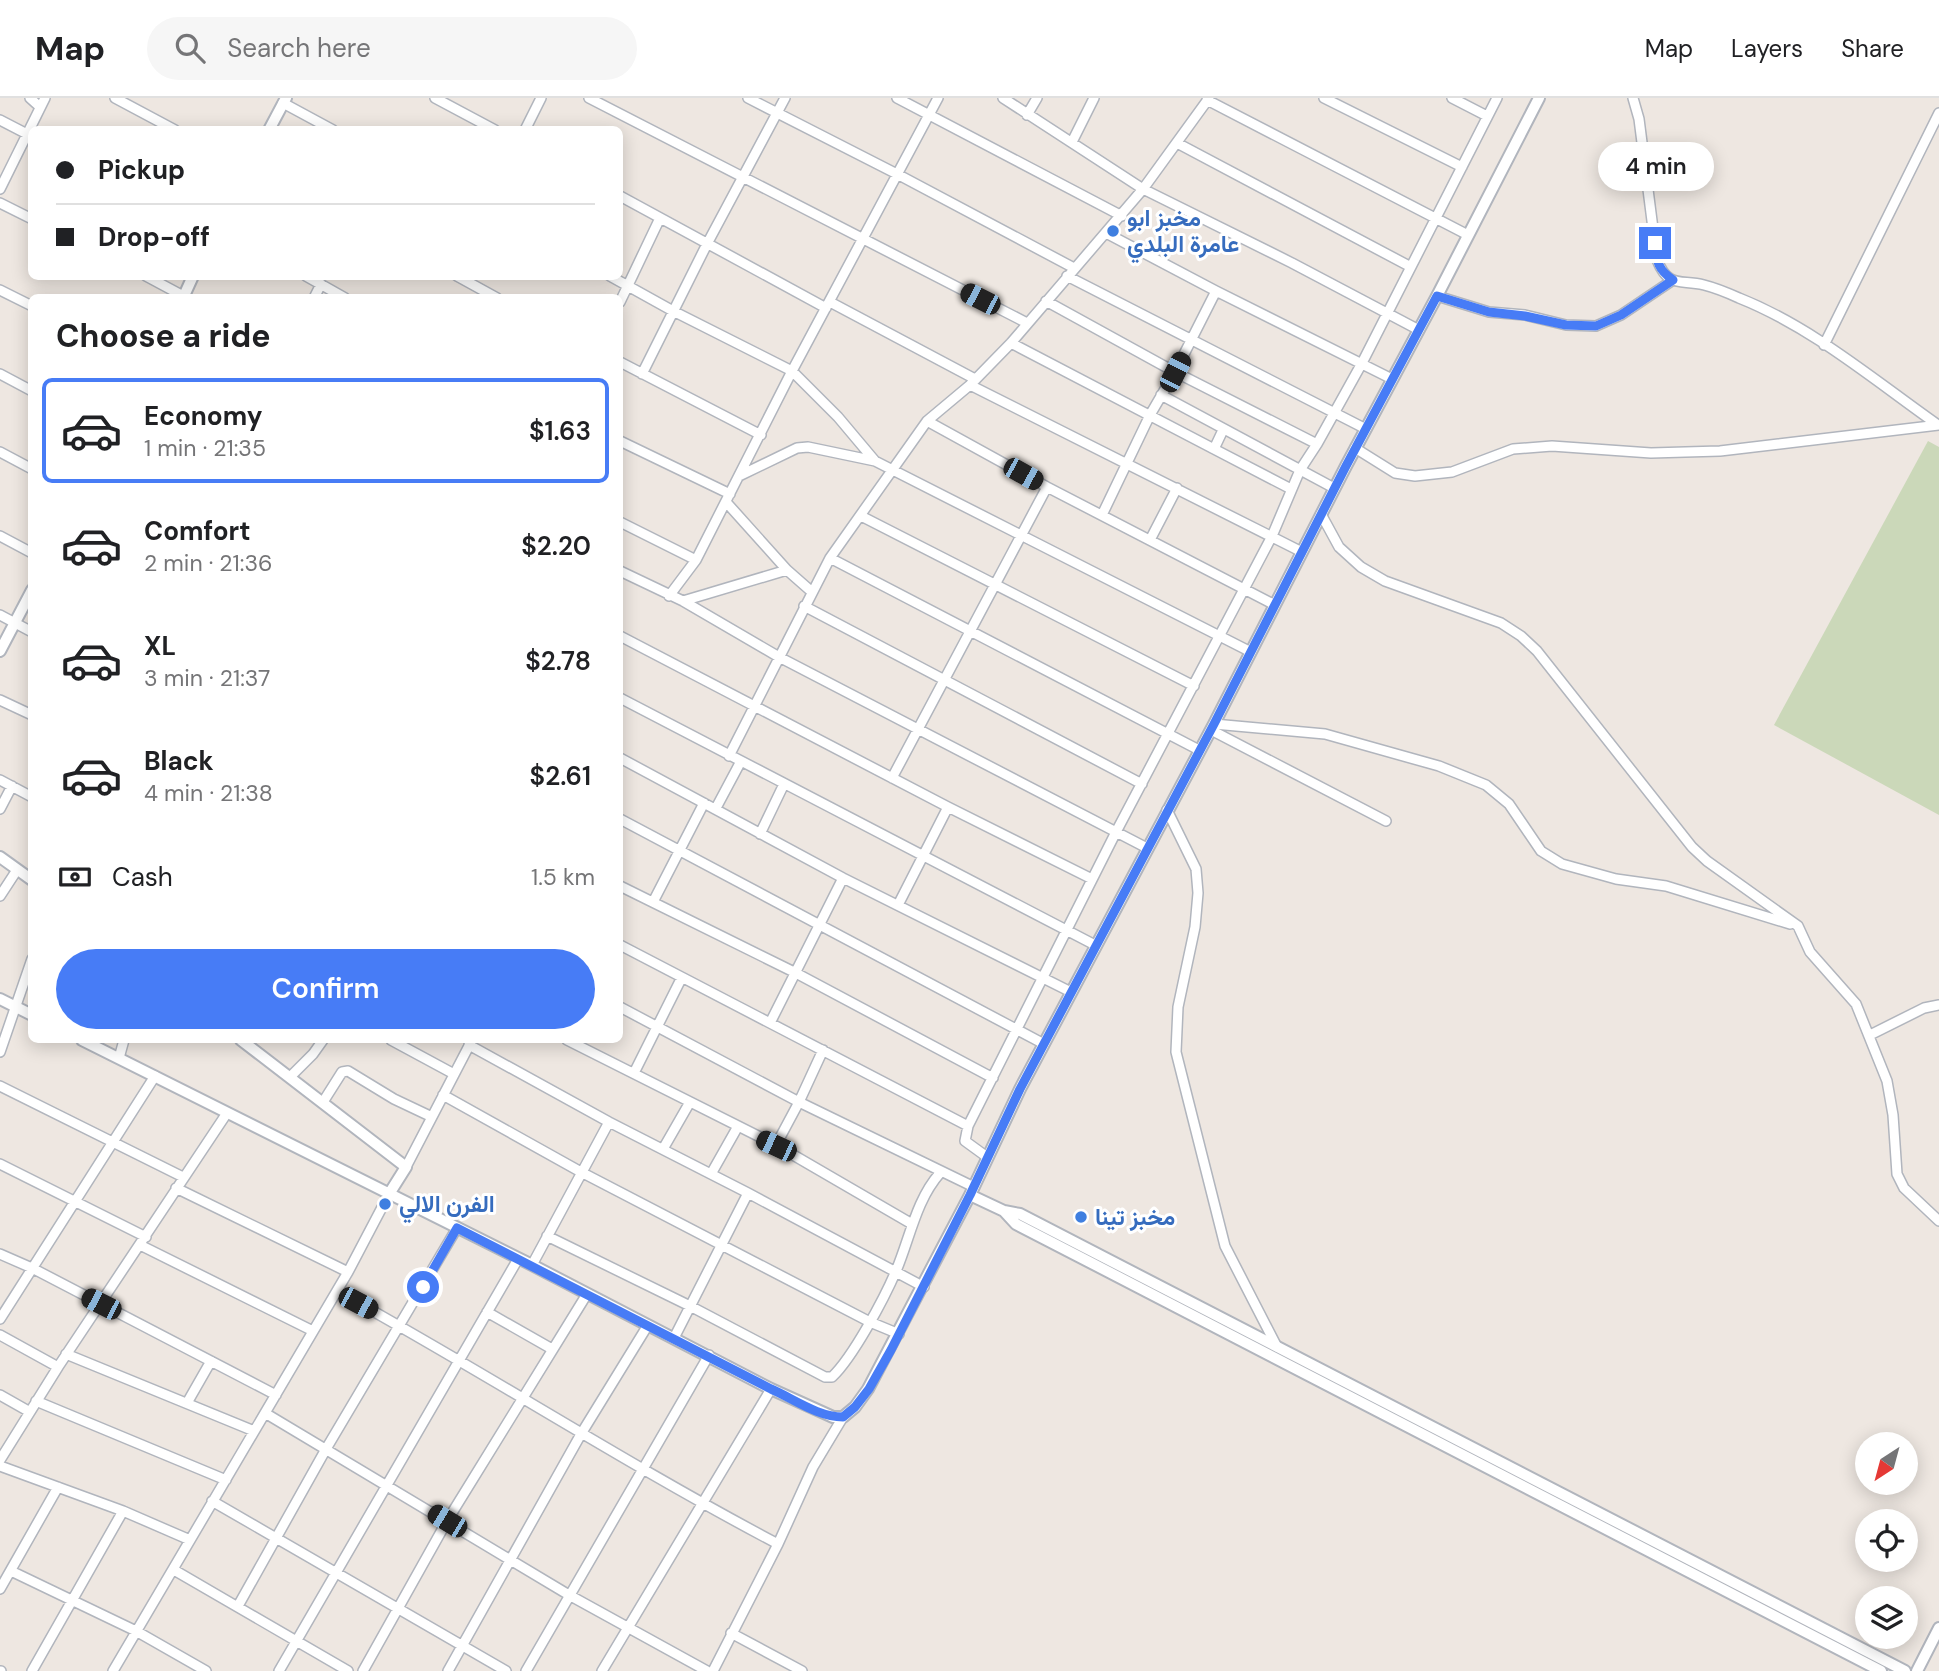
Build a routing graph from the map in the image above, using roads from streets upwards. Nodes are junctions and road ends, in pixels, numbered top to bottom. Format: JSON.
{"nodes":[{"id":1,"x":30,"y":98,"type":"edge"},
{"id":2,"x":45,"y":98,"type":"edge"},
{"id":3,"x":115,"y":98,"type":"edge"},
{"id":4,"x":435,"y":98,"type":"edge"},
{"id":5,"x":541,"y":98,"type":"edge"},
{"id":6,"x":589,"y":98,"type":"edge"},
{"id":7,"x":748,"y":98,"type":"edge"},
{"id":8,"x":785,"y":98,"type":"edge"},
{"id":9,"x":897,"y":98,"type":"edge"},
{"id":10,"x":938,"y":98,"type":"edge"},
{"id":11,"x":1003,"y":98,"type":"edge"},
{"id":12,"x":1037,"y":98,"type":"edge"},
{"id":13,"x":1094,"y":98,"type":"edge"},
{"id":14,"x":1324,"y":98,"type":"edge"},
{"id":15,"x":1452,"y":98,"type":"edge"},
{"id":16,"x":1497,"y":98,"type":"edge"},
{"id":17,"x":1539,"y":98,"type":"edge"},
{"id":18,"x":1633,"y":98,"type":"edge"},
{"id":19,"x":1208,"y":99,"type":"edge"},
{"id":20,"x":284,"y":100,"type":"edge"},
{"id":21,"x":40,"y":107,"type":"junction"},
{"id":22,"x":777,"y":113,"type":"junction"},
{"id":23,"x":1939,"y":113,"type":"edge"},
{"id":24,"x":928,"y":115,"type":"junction"},
{"id":25,"x":1027,"y":115,"type":"junction"},
{"id":26,"x":1488,"y":116,"type":"junction"},
{"id":27,"x":0,"y":120,"type":"edge"},
{"id":28,"x":33,"y":126,"type":"edge"},
{"id":29,"x":168,"y":126,"type":"edge"},
{"id":30,"x":271,"y":126,"type":"edge"},
{"id":31,"x":326,"y":126,"type":"edge"},
{"id":32,"x":488,"y":126,"type":"edge"},
{"id":33,"x":527,"y":126,"type":"edge"},
{"id":34,"x":28,"y":134,"type":"edge"},
{"id":35,"x":28,"y":137,"type":"edge"},
{"id":36,"x":1072,"y":142,"type":"junction"},
{"id":37,"x":1177,"y":143,"type":"junction"},
{"id":38,"x":1462,"y":167,"type":"junction"},
{"id":39,"x":897,"y":174,"type":"junction"},
{"id":40,"x":743,"y":176,"type":"junction"},
{"id":41,"x":0,"y":189,"type":"edge"},
{"id":42,"x":1143,"y":189,"type":"junction"},
{"id":43,"x":623,"y":198,"type":"edge"},
{"id":44,"x":0,"y":203,"type":"edge"},
{"id":45,"x":1122,"y":216,"type":"junction"},
{"id":46,"x":28,"y":217,"type":"edge"},
{"id":47,"x":660,"y":218,"type":"junction"},
{"id":48,"x":1436,"y":218,"type":"junction"},
{"id":49,"x":1106,"y":233,"type":"junction"},
{"id":50,"x":1468,"y":235,"type":"junction"},
{"id":51,"x":863,"y":240,"type":"junction"},
{"id":52,"x":707,"y":244,"type":"junction"},
{"id":53,"x":1411,"y":267,"type":"junction"},
{"id":54,"x":1074,"y":268,"type":"junction"},
{"id":55,"x":1066,"y":276,"type":"junction"},
{"id":56,"x":153,"y":280,"type":"edge"},
{"id":57,"x":314,"y":280,"type":"edge"},
{"id":58,"x":464,"y":280,"type":"edge"},
{"id":59,"x":617,"y":280,"type":"edge"},
{"id":60,"x":1673,"y":280,"type":"junction"},
{"id":61,"x":321,"y":284,"type":"junction"},
{"id":62,"x":628,"y":286,"type":"junction"},
{"id":63,"x":0,"y":290,"type":"edge"},
{"id":64,"x":1216,"y":291,"type":"junction"},
{"id":65,"x":179,"y":294,"type":"edge"},
{"id":66,"x":316,"y":294,"type":"edge"},
{"id":67,"x":338,"y":294,"type":"edge"},
{"id":68,"x":490,"y":294,"type":"edge"},
{"id":69,"x":623,"y":296,"type":"edge"},
{"id":70,"x":1437,"y":296,"type":"junction"},
{"id":71,"x":1046,"y":301,"type":"junction"},
{"id":72,"x":28,"y":304,"type":"edge"},
{"id":73,"x":828,"y":305,"type":"junction"},
{"id":74,"x":673,"y":312,"type":"junction"},
{"id":75,"x":1387,"y":313,"type":"junction"},
{"id":76,"x":1027,"y":323,"type":"junction"},
{"id":77,"x":1419,"y":330,"type":"junction"},
{"id":78,"x":1193,"y":339,"type":"junction"},
{"id":79,"x":1011,"y":343,"type":"junction"},
{"id":80,"x":1824,"y":345,"type":"junction"},
{"id":81,"x":1362,"y":363,"type":"junction"},
{"id":82,"x":623,"y":364,"type":"edge"},
{"id":83,"x":792,"y":371,"type":"junction"},
{"id":84,"x":1175,"y":372,"type":"junction"},
{"id":85,"x":0,"y":374,"type":"edge"},
{"id":86,"x":642,"y":374,"type":"junction"},
{"id":87,"x":1392,"y":379,"type":"junction"},
{"id":88,"x":973,"y":382,"type":"junction"},
{"id":89,"x":28,"y":389,"type":"edge"},
{"id":90,"x":1161,"y":395,"type":"junction"},
{"id":91,"x":1334,"y":411,"type":"junction"},
{"id":92,"x":1150,"y":415,"type":"junction"},
{"id":93,"x":927,"y":421,"type":"junction"},
{"id":94,"x":1938,"y":425,"type":"edge"},
{"id":95,"x":1366,"y":429,"type":"junction"},
{"id":96,"x":1223,"y":430,"type":"junction"},
{"id":97,"x":761,"y":435,"type":"junction"},
{"id":98,"x":623,"y":443,"type":"edge"},
{"id":99,"x":1317,"y":444,"type":"junction"},
{"id":100,"x":1355,"y":448,"type":"junction"},
{"id":101,"x":1214,"y":449,"type":"junction"},
{"id":102,"x":0,"y":452,"type":"edge"},
{"id":103,"x":875,"y":461,"type":"junction"},
{"id":104,"x":1126,"y":466,"type":"junction"},
{"id":105,"x":28,"y":467,"type":"edge"},
{"id":106,"x":894,"y":469,"type":"junction"},
{"id":107,"x":1300,"y":470,"type":"junction"},
{"id":108,"x":739,"y":477,"type":"junction"},
{"id":109,"x":1047,"y":488,"type":"junction"},
{"id":110,"x":1177,"y":488,"type":"junction"},
{"id":111,"x":1334,"y":488,"type":"junction"},
{"id":112,"x":1291,"y":489,"type":"junction"},
{"id":113,"x":728,"y":498,"type":"junction"},
{"id":114,"x":1321,"y":514,"type":"junction"},
{"id":115,"x":1102,"y":515,"type":"junction"},
{"id":116,"x":861,"y":516,"type":"junction"},
{"id":117,"x":623,"y":523,"type":"edge"},
{"id":118,"x":0,"y":536,"type":"edge"},
{"id":119,"x":1272,"y":536,"type":"junction"},
{"id":120,"x":1022,"y":537,"type":"junction"},
{"id":121,"x":1150,"y":540,"type":"junction"},
{"id":122,"x":28,"y":551,"type":"edge"},
{"id":123,"x":1302,"y":552,"type":"junction"},
{"id":124,"x":830,"y":558,"type":"junction"},
{"id":125,"x":696,"y":559,"type":"junction"},
{"id":126,"x":787,"y":569,"type":"junction"},
{"id":127,"x":623,"y":573,"type":"edge"},
{"id":128,"x":998,"y":584,"type":"junction"},
{"id":129,"x":1245,"y":588,"type":"junction"},
{"id":130,"x":812,"y":592,"type":"junction"},
{"id":131,"x":669,"y":596,"type":"junction"},
{"id":132,"x":28,"y":597,"type":"edge"},
{"id":133,"x":683,"y":601,"type":"junction"},
{"id":134,"x":1275,"y":605,"type":"junction"},
{"id":135,"x":804,"y":606,"type":"junction"},
{"id":136,"x":0,"y":615,"type":"edge"},
{"id":137,"x":14,"y":623,"type":"junction"},
{"id":138,"x":28,"y":630,"type":"edge"},
{"id":139,"x":971,"y":633,"type":"junction"},
{"id":140,"x":1220,"y":635,"type":"junction"},
{"id":141,"x":623,"y":638,"type":"edge"},
{"id":142,"x":0,"y":651,"type":"edge"},
{"id":143,"x":1251,"y":652,"type":"junction"},
{"id":144,"x":779,"y":657,"type":"junction"},
{"id":145,"x":943,"y":680,"type":"junction"},
{"id":146,"x":1194,"y":686,"type":"junction"},
{"id":147,"x":0,"y":700,"type":"edge"},
{"id":148,"x":623,"y":700,"type":"edge"},
{"id":149,"x":753,"y":707,"type":"junction"},
{"id":150,"x":28,"y":713,"type":"edge"},
{"id":151,"x":1212,"y":727,"type":"junction"},
{"id":152,"x":919,"y":729,"type":"junction"},
{"id":153,"x":1170,"y":733,"type":"junction"},
{"id":154,"x":1199,"y":750,"type":"junction"},
{"id":155,"x":729,"y":756,"type":"junction"},
{"id":156,"x":623,"y":760,"type":"edge"},
{"id":157,"x":740,"y":763,"type":"junction"},
{"id":158,"x":892,"y":778,"type":"junction"},
{"id":159,"x":0,"y":780,"type":"edge"},
{"id":160,"x":784,"y":784,"type":"junction"},
{"id":161,"x":1142,"y":784,"type":"junction"},
{"id":162,"x":12,"y":786,"type":"junction"},
{"id":163,"x":28,"y":795,"type":"edge"},
{"id":164,"x":704,"y":803,"type":"junction"},
{"id":165,"x":948,"y":807,"type":"junction"},
{"id":166,"x":716,"y":808,"type":"junction"},
{"id":167,"x":0,"y":809,"type":"edge"},
{"id":168,"x":1167,"y":810,"type":"junction"},
{"id":169,"x":623,"y":821,"type":"edge"},
{"id":170,"x":1386,"y":821,"type":"dead end"},
{"id":171,"x":1116,"y":832,"type":"junction"},
{"id":172,"x":760,"y":834,"type":"junction"},
{"id":173,"x":1147,"y":848,"type":"junction"},
{"id":174,"x":679,"y":850,"type":"junction"},
{"id":175,"x":923,"y":856,"type":"junction"},
{"id":176,"x":0,"y":857,"type":"edge"},
{"id":177,"x":17,"y":870,"type":"junction"},
{"id":178,"x":28,"y":877,"type":"edge"},
{"id":179,"x":843,"y":878,"type":"junction"},
{"id":180,"x":1092,"y":879,"type":"junction"},
{"id":181,"x":623,"y":887,"type":"edge"},
{"id":182,"x":0,"y":896,"type":"edge"},
{"id":183,"x":653,"y":902,"type":"junction"},
{"id":184,"x":898,"y":905,"type":"junction"},
{"id":185,"x":820,"y":925,"type":"junction"},
{"id":186,"x":1798,"y":926,"type":"junction"},
{"id":187,"x":1066,"y":929,"type":"junction"},
{"id":188,"x":1095,"y":945,"type":"junction"},
{"id":189,"x":623,"y":947,"type":"edge"},
{"id":190,"x":28,"y":969,"type":"edge"},
{"id":191,"x":794,"y":972,"type":"junction"},
{"id":192,"x":1043,"y":977,"type":"junction"},
{"id":193,"x":681,"y":979,"type":"junction"},
{"id":194,"x":1071,"y":992,"type":"junction"},
{"id":195,"x":0,"y":999,"type":"edge"},
{"id":196,"x":1939,"y":1005,"type":"edge"},
{"id":197,"x":14,"y":1006,"type":"junction"},
{"id":198,"x":623,"y":1009,"type":"edge"},
{"id":199,"x":28,"y":1013,"type":"edge"},
{"id":200,"x":770,"y":1023,"type":"junction"},
{"id":201,"x":658,"y":1028,"type":"junction"},
{"id":202,"x":1018,"y":1030,"type":"junction"},
{"id":203,"x":1870,"y":1035,"type":"junction"},
{"id":204,"x":88,"y":1043,"type":"edge"},
{"id":205,"x":123,"y":1043,"type":"edge"},
{"id":206,"x":245,"y":1043,"type":"edge"},
{"id":207,"x":321,"y":1043,"type":"edge"},
{"id":208,"x":397,"y":1043,"type":"edge"},
{"id":209,"x":470,"y":1043,"type":"edge"},
{"id":210,"x":473,"y":1043,"type":"edge"},
{"id":211,"x":573,"y":1043,"type":"edge"},
{"id":212,"x":1044,"y":1044,"type":"junction"},
{"id":213,"x":823,"y":1050,"type":"junction"},
{"id":214,"x":0,"y":1052,"type":"edge"},
{"id":215,"x":119,"y":1058,"type":"junction"},
{"id":216,"x":634,"y":1073,"type":"junction"},
{"id":217,"x":454,"y":1074,"type":"junction"},
{"id":218,"x":155,"y":1076,"type":"junction"},
{"id":219,"x":290,"y":1077,"type":"junction"},
{"id":220,"x":993,"y":1078,"type":"junction"},
{"id":221,"x":0,"y":1086,"type":"edge"},
{"id":222,"x":443,"y":1095,"type":"junction"},
{"id":223,"x":690,"y":1101,"type":"junction"},
{"id":224,"x":323,"y":1102,"type":"junction"},
{"id":225,"x":799,"y":1102,"type":"junction"},
{"id":226,"x":227,"y":1113,"type":"junction"},
{"id":227,"x":432,"y":1117,"type":"junction"},
{"id":228,"x":609,"y":1122,"type":"junction"},
{"id":229,"x":968,"y":1126,"type":"junction"},
{"id":230,"x":737,"y":1128,"type":"junction"},
{"id":231,"x":114,"y":1141,"type":"junction"},
{"id":232,"x":776,"y":1146,"type":"junction"},
{"id":233,"x":663,"y":1149,"type":"junction"},
{"id":234,"x":987,"y":1157,"type":"junction"},
{"id":235,"x":0,"y":1164,"type":"edge"},
{"id":236,"x":406,"y":1167,"type":"junction"},
{"id":237,"x":581,"y":1172,"type":"junction"},
{"id":238,"x":940,"y":1172,"type":"junction"},
{"id":239,"x":711,"y":1174,"type":"junction"},
{"id":240,"x":183,"y":1177,"type":"junction"},
{"id":241,"x":176,"y":1188,"type":"junction"},
{"id":242,"x":972,"y":1191,"type":"junction"},
{"id":243,"x":748,"y":1193,"type":"junction"},
{"id":244,"x":389,"y":1194,"type":"junction"},
{"id":245,"x":75,"y":1200,"type":"junction"},
{"id":246,"x":1004,"y":1211,"type":"junction"},
{"id":247,"x":1939,"y":1221,"type":"edge"},
{"id":248,"x":912,"y":1224,"type":"junction"},
{"id":249,"x":457,"y":1228,"type":"junction"},
{"id":250,"x":547,"y":1236,"type":"junction"},
{"id":251,"x":143,"y":1241,"type":"junction"},
{"id":252,"x":722,"y":1243,"type":"junction"},
{"id":253,"x":0,"y":1254,"type":"edge"},
{"id":254,"x":518,"y":1259,"type":"junction"},
{"id":255,"x":531,"y":1265,"type":"junction"},
{"id":256,"x":32,"y":1268,"type":"junction"},
{"id":257,"x":348,"y":1272,"type":"junction"},
{"id":258,"x":895,"y":1272,"type":"junction"},
{"id":259,"x":924,"y":1287,"type":"junction"},
{"id":260,"x":337,"y":1291,"type":"junction"},
{"id":261,"x":587,"y":1294,"type":"junction"},
{"id":262,"x":101,"y":1304,"type":"junction"},
{"id":263,"x":690,"y":1306,"type":"junction"},
{"id":264,"x":487,"y":1312,"type":"junction"},
{"id":265,"x":0,"y":1319,"type":"edge"},
{"id":266,"x":870,"y":1322,"type":"junction"},
{"id":267,"x":648,"y":1325,"type":"junction"},
{"id":268,"x":400,"y":1326,"type":"junction"},
{"id":269,"x":313,"y":1331,"type":"junction"},
{"id":270,"x":899,"y":1334,"type":"junction"},
{"id":271,"x":0,"y":1335,"type":"edge"},
{"id":272,"x":674,"y":1338,"type":"junction"},
{"id":273,"x":1277,"y":1347,"type":"junction"},
{"id":274,"x":552,"y":1349,"type":"junction"},
{"id":275,"x":66,"y":1354,"type":"junction"},
{"id":276,"x":709,"y":1355,"type":"junction"},
{"id":277,"x":460,"y":1360,"type":"junction"},
{"id":278,"x":211,"y":1361,"type":"junction"},
{"id":279,"x":58,"y":1367,"type":"junction"},
{"id":280,"x":771,"y":1389,"type":"junction"},
{"id":281,"x":0,"y":1395,"type":"edge"},
{"id":282,"x":276,"y":1395,"type":"junction"},
{"id":283,"x":521,"y":1398,"type":"junction"},
{"id":284,"x":36,"y":1402,"type":"junction"},
{"id":285,"x":187,"y":1403,"type":"junction"},
{"id":286,"x":30,"y":1412,"type":"junction"},
{"id":287,"x":265,"y":1413,"type":"junction"},
{"id":288,"x":843,"y":1417,"type":"junction"},
{"id":289,"x":254,"y":1431,"type":"junction"},
{"id":290,"x":581,"y":1434,"type":"junction"},
{"id":291,"x":326,"y":1449,"type":"junction"},
{"id":292,"x":0,"y":1460,"type":"edge"},
{"id":293,"x":0,"y":1466,"type":"edge"},
{"id":294,"x":642,"y":1469,"type":"junction"},
{"id":295,"x":226,"y":1480,"type":"junction"},
{"id":296,"x":387,"y":1486,"type":"junction"},
{"id":297,"x":58,"y":1487,"type":"junction"},
{"id":298,"x":212,"y":1501,"type":"junction"},
{"id":299,"x":702,"y":1504,"type":"junction"},
{"id":300,"x":123,"y":1511,"type":"junction"},
{"id":301,"x":447,"y":1521,"type":"junction"},
{"id":302,"x":190,"y":1540,"type":"junction"},
{"id":303,"x":277,"y":1540,"type":"junction"},
{"id":304,"x":778,"y":1544,"type":"junction"},
{"id":305,"x":510,"y":1560,"type":"junction"},
{"id":306,"x":174,"y":1570,"type":"junction"},
{"id":307,"x":11,"y":1571,"type":"junction"},
{"id":308,"x":336,"y":1573,"type":"junction"},
{"id":309,"x":0,"y":1589,"type":"edge"},
{"id":310,"x":569,"y":1595,"type":"junction"},
{"id":311,"x":73,"y":1600,"type":"junction"},
{"id":312,"x":238,"y":1606,"type":"junction"},
{"id":313,"x":399,"y":1608,"type":"junction"},
{"id":314,"x":627,"y":1627,"type":"junction"},
{"id":315,"x":1939,"y":1628,"type":"edge"},
{"id":316,"x":136,"y":1631,"type":"junction"},
{"id":317,"x":731,"y":1633,"type":"junction"},
{"id":318,"x":296,"y":1641,"type":"junction"},
{"id":319,"x":462,"y":1645,"type":"junction"},
{"id":320,"x":201,"y":1670,"type":"edge"},
{"id":321,"x":32,"y":1671,"type":"edge"},
{"id":322,"x":113,"y":1671,"type":"edge"},
{"id":323,"x":279,"y":1671,"type":"edge"},
{"id":324,"x":348,"y":1671,"type":"edge"},
{"id":325,"x":363,"y":1671,"type":"edge"},
{"id":326,"x":448,"y":1671,"type":"edge"},
{"id":327,"x":506,"y":1671,"type":"edge"},
{"id":328,"x":526,"y":1671,"type":"edge"},
{"id":329,"x":602,"y":1671,"type":"edge"},
{"id":330,"x":707,"y":1671,"type":"edge"},
{"id":331,"x":713,"y":1671,"type":"edge"},
{"id":332,"x":802,"y":1671,"type":"edge"},
{"id":333,"x":1881,"y":1671,"type":"edge"},
{"id":334,"x":1905,"y":1671,"type":"edge"},
{"id":335,"x":1917,"y":1671,"type":"edge"}],
"edges":[{"from":1,"to":21,"type":"street"},
{"from":2,"to":21,"type":"street"},
{"from":3,"to":29,"type":"street"},
{"from":4,"to":32,"type":"street"},
{"from":5,"to":33,"type":"street"},
{"from":6,"to":40,"type":"street"},
{"from":7,"to":22,"type":"street"},
{"from":8,"to":22,"type":"street"},
{"from":9,"to":24,"type":"street"},
{"from":10,"to":24,"type":"street"},
{"from":11,"to":25,"type":"street"},
{"from":12,"to":25,"type":"street"},
{"from":13,"to":36,"type":"street"},
{"from":14,"to":38,"type":"street"},
{"from":15,"to":26,"type":"street"},
{"from":16,"to":26,"type":"street"},
{"from":17,"to":50,"type":"street"},
{"from":18,"to":60,"type":"street"},
{"from":19,"to":37,"type":"street"},
{"from":19,"to":48,"type":"street"},
{"from":20,"to":30,"type":"street"},
{"from":20,"to":31,"type":"street"},
{"from":21,"to":28,"type":"street"},
{"from":22,"to":39,"type":"street"},
{"from":22,"to":40,"type":"street"},
{"from":23,"to":80,"type":"street"},
{"from":24,"to":39,"type":"street"},
{"from":24,"to":45,"type":"street"},
{"from":25,"to":36,"type":"street"},
{"from":26,"to":38,"type":"street"},
{"from":27,"to":34,"type":"street"},
{"from":35,"to":41,"type":"street"},
{"from":36,"to":42,"type":"street"},
{"from":37,"to":42,"type":"street"},
{"from":37,"to":53,"type":"street"},
{"from":38,"to":48,"type":"street"},
{"from":39,"to":51,"type":"street"},
{"from":39,"to":54,"type":"street"},
{"from":40,"to":51,"type":"street"},
{"from":40,"to":52,"type":"street"},
{"from":42,"to":45,"type":"street"},
{"from":42,"to":75,"type":"street"},
{"from":43,"to":47,"type":"street"},
{"from":44,"to":46,"type":"street"},
{"from":45,"to":49,"type":"street"},
{"from":47,"to":52,"type":"street"},
{"from":47,"to":62,"type":"street"},
{"from":48,"to":50,"type":"street"},
{"from":48,"to":53,"type":"street"},
{"from":49,"to":54,"type":"street"},
{"from":49,"to":64,"type":"street"},
{"from":50,"to":70,"type":"street"},
{"from":51,"to":73,"type":"street"},
{"from":51,"to":76,"type":"street"},
{"from":52,"to":73,"type":"street"},
{"from":52,"to":74,"type":"street"},
{"from":53,"to":75,"type":"street"},
{"from":54,"to":55,"type":"street"},
{"from":55,"to":71,"type":"street"},
{"from":55,"to":78,"type":"street"},
{"from":56,"to":65,"type":"street"},
{"from":57,"to":61,"type":"street"},
{"from":58,"to":68,"type":"street"},
{"from":59,"to":62,"type":"street"},
{"from":60,"to":70,"type":"street"},
{"from":60,"to":80,"type":"street"},
{"from":61,"to":66,"type":"street"},
{"from":61,"to":67,"type":"street"},
{"from":62,"to":69,"type":"street"},
{"from":62,"to":74,"type":"street"},
{"from":63,"to":72,"type":"street"},
{"from":64,"to":78,"type":"street"},
{"from":64,"to":81,"type":"street"},
{"from":70,"to":77,"type":"street"},
{"from":71,"to":76,"type":"street"},
{"from":71,"to":84,"type":"street"},
{"from":73,"to":83,"type":"street"},
{"from":73,"to":88,"type":"street"},
{"from":74,"to":83,"type":"street"},
{"from":74,"to":86,"type":"street"},
{"from":75,"to":77,"type":"street"},
{"from":75,"to":81,"type":"street"},
{"from":76,"to":79,"type":"street"},
{"from":77,"to":87,"type":"street"},
{"from":78,"to":84,"type":"street"},
{"from":78,"to":91,"type":"street"},
{"from":79,"to":88,"type":"street"},
{"from":79,"to":92,"type":"street"},
{"from":80,"to":94,"type":"street"},
{"from":81,"to":87,"type":"street"},
{"from":81,"to":91,"type":"street"},
{"from":82,"to":86,"type":"street"},
{"from":83,"to":97,"type":"street"},
{"from":83,"to":103,"type":"street"},
{"from":84,"to":90,"type":"street"},
{"from":84,"to":99,"type":"street"},
{"from":85,"to":89,"type":"street"},
{"from":86,"to":97,"type":"street"},
{"from":87,"to":95,"type":"street"},
{"from":88,"to":93,"type":"street"},
{"from":88,"to":104,"type":"street"},
{"from":90,"to":92,"type":"street"},
{"from":90,"to":96,"type":"street"},
{"from":91,"to":95,"type":"street"},
{"from":91,"to":99,"type":"street"},
{"from":92,"to":101,"type":"street"},
{"from":92,"to":104,"type":"street"},
{"from":93,"to":106,"type":"street"},
{"from":93,"to":109,"type":"street"},
{"from":94,"to":100,"type":"street"},
{"from":95,"to":100,"type":"street"},
{"from":96,"to":101,"type":"street"},
{"from":96,"to":107,"type":"street"},
{"from":97,"to":108,"type":"street"},
{"from":98,"to":113,"type":"street"},
{"from":99,"to":107,"type":"street"},
{"from":100,"to":111,"type":"street"},
{"from":101,"to":112,"type":"street"},
{"from":102,"to":105,"type":"street"},
{"from":103,"to":106,"type":"street"},
{"from":103,"to":108,"type":"street"},
{"from":104,"to":110,"type":"street"},
{"from":104,"to":115,"type":"street"},
{"from":106,"to":116,"type":"street"},
{"from":106,"to":120,"type":"street"},
{"from":107,"to":111,"type":"street"},
{"from":107,"to":112,"type":"street"},
{"from":108,"to":113,"type":"street"},
{"from":109,"to":115,"type":"street"},
{"from":109,"to":120,"type":"street"},
{"from":110,"to":119,"type":"street"},
{"from":110,"to":121,"type":"street"},
{"from":111,"to":114,"type":"street"},
{"from":112,"to":119,"type":"street"},
{"from":113,"to":125,"type":"street"},
{"from":113,"to":126,"type":"street"},
{"from":114,"to":123,"type":"street"},
{"from":114,"to":186,"type":"street"},
{"from":115,"to":121,"type":"street"},
{"from":116,"to":124,"type":"street"},
{"from":116,"to":128,"type":"street"},
{"from":117,"to":125,"type":"street"},
{"from":118,"to":122,"type":"street"},
{"from":119,"to":123,"type":"street"},
{"from":119,"to":129,"type":"street"},
{"from":120,"to":128,"type":"street"},
{"from":120,"to":140,"type":"street"},
{"from":121,"to":129,"type":"street"},
{"from":123,"to":134,"type":"street"},
{"from":124,"to":130,"type":"street"},
{"from":124,"to":139,"type":"street"},
{"from":125,"to":131,"type":"street"},
{"from":126,"to":130,"type":"street"},
{"from":126,"to":133,"type":"street"},
{"from":127,"to":131,"type":"street"},
{"from":128,"to":139,"type":"street"},
{"from":128,"to":146,"type":"street"},
{"from":129,"to":134,"type":"street"},
{"from":129,"to":140,"type":"street"},
{"from":130,"to":135,"type":"street"},
{"from":131,"to":133,"type":"street"},
{"from":132,"to":137,"type":"street"},
{"from":133,"to":144,"type":"street"},
{"from":134,"to":143,"type":"street"},
{"from":135,"to":144,"type":"street"},
{"from":135,"to":145,"type":"street"},
{"from":136,"to":137,"type":"street"},
{"from":137,"to":138,"type":"street"},
{"from":137,"to":142,"type":"street"},
{"from":139,"to":145,"type":"street"},
{"from":139,"to":153,"type":"street"},
{"from":140,"to":143,"type":"street"},
{"from":140,"to":146,"type":"street"},
{"from":141,"to":149,"type":"street"},
{"from":143,"to":151,"type":"street"},
{"from":144,"to":149,"type":"street"},
{"from":144,"to":152,"type":"street"},
{"from":145,"to":152,"type":"street"},
{"from":145,"to":161,"type":"street"},
{"from":146,"to":153,"type":"street"},
{"from":147,"to":150,"type":"street"},
{"from":148,"to":155,"type":"street"},
{"from":149,"to":155,"type":"street"},
{"from":149,"to":158,"type":"street"},
{"from":151,"to":154,"type":"street"},
{"from":151,"to":170,"type":"street"},
{"from":151,"to":186,"type":"street"},
{"from":152,"to":158,"type":"street"},
{"from":152,"to":171,"type":"street"},
{"from":153,"to":154,"type":"street"},
{"from":153,"to":161,"type":"street"},
{"from":154,"to":168,"type":"street"},
{"from":155,"to":157,"type":"street"},
{"from":156,"to":164,"type":"street"},
{"from":157,"to":160,"type":"street"},
{"from":157,"to":166,"type":"street"},
{"from":158,"to":165,"type":"street"},
{"from":159,"to":162,"type":"street"},
{"from":160,"to":172,"type":"street"},
{"from":160,"to":175,"type":"street"},
{"from":161,"to":171,"type":"street"},
{"from":162,"to":163,"type":"street"},
{"from":162,"to":167,"type":"street"},
{"from":164,"to":166,"type":"street"},
{"from":164,"to":174,"type":"street"},
{"from":165,"to":175,"type":"street"},
{"from":165,"to":180,"type":"street"},
{"from":166,"to":172,"type":"street"},
{"from":168,"to":173,"type":"street"},
{"from":168,"to":273,"type":"street"},
{"from":169,"to":174,"type":"street"},
{"from":171,"to":173,"type":"street"},
{"from":171,"to":180,"type":"street"},
{"from":172,"to":179,"type":"street"},
{"from":173,"to":188,"type":"street"},
{"from":174,"to":183,"type":"street"},
{"from":174,"to":185,"type":"street"},
{"from":175,"to":184,"type":"street"},
{"from":175,"to":187,"type":"street"},
{"from":176,"to":177,"type":"street"},
{"from":177,"to":178,"type":"street"},
{"from":177,"to":182,"type":"street"},
{"from":179,"to":184,"type":"street"},
{"from":179,"to":185,"type":"street"},
{"from":180,"to":187,"type":"street"},
{"from":181,"to":183,"type":"street"},
{"from":183,"to":191,"type":"street"},
{"from":184,"to":192,"type":"street"},
{"from":185,"to":191,"type":"street"},
{"from":185,"to":202,"type":"street"},
{"from":186,"to":203,"type":"street"},
{"from":187,"to":188,"type":"street"},
{"from":187,"to":192,"type":"street"},
{"from":188,"to":194,"type":"street"},
{"from":189,"to":193,"type":"street"},
{"from":190,"to":197,"type":"street"},
{"from":191,"to":200,"type":"street"},
{"from":191,"to":220,"type":"street"},
{"from":192,"to":194,"type":"street"},
{"from":192,"to":202,"type":"street"},
{"from":193,"to":200,"type":"street"},
{"from":193,"to":201,"type":"street"},
{"from":194,"to":212,"type":"street"},
{"from":195,"to":197,"type":"street"},
{"from":196,"to":203,"type":"street"},
{"from":197,"to":199,"type":"street"},
{"from":197,"to":214,"type":"street"},
{"from":198,"to":201,"type":"street"},
{"from":200,"to":213,"type":"street"},
{"from":201,"to":216,"type":"street"},
{"from":201,"to":225,"type":"street"},
{"from":202,"to":212,"type":"street"},
{"from":202,"to":220,"type":"street"},
{"from":203,"to":247,"type":"street"},
{"from":204,"to":215,"type":"street"},
{"from":205,"to":215,"type":"street"},
{"from":206,"to":219,"type":"street"},
{"from":207,"to":219,"type":"street"},
{"from":208,"to":217,"type":"street"},
{"from":209,"to":217,"type":"street"},
{"from":210,"to":228,"type":"street"},
{"from":211,"to":216,"type":"street"},
{"from":212,"to":234,"type":"street"},
{"from":213,"to":225,"type":"street"},
{"from":213,"to":229,"type":"street"},
{"from":215,"to":218,"type":"street"},
{"from":216,"to":223,"type":"street"},
{"from":217,"to":222,"type":"street"},
{"from":218,"to":226,"type":"street"},
{"from":218,"to":231,"type":"street"},
{"from":219,"to":224,"type":"street"},
{"from":220,"to":229,"type":"street"},
{"from":221,"to":231,"type":"street"},
{"from":222,"to":227,"type":"street"},
{"from":222,"to":237,"type":"street"},
{"from":223,"to":230,"type":"street"},
{"from":223,"to":233,"type":"street"},
{"from":224,"to":227,"type":"street"},
{"from":224,"to":236,"type":"street"},
{"from":225,"to":232,"type":"street"},
{"from":225,"to":238,"type":"street"},
{"from":226,"to":240,"type":"street"},
{"from":226,"to":244,"type":"street"},
{"from":227,"to":236,"type":"street"},
{"from":228,"to":233,"type":"street"},
{"from":228,"to":237,"type":"street"},
{"from":229,"to":234,"type":"street"},
{"from":230,"to":232,"type":"street"},
{"from":230,"to":239,"type":"street"},
{"from":231,"to":240,"type":"street"},
{"from":231,"to":245,"type":"street"},
{"from":232,"to":248,"type":"street"},
{"from":233,"to":239,"type":"street"},
{"from":234,"to":242,"type":"street"},
{"from":235,"to":245,"type":"street"},
{"from":236,"to":244,"type":"street"},
{"from":237,"to":250,"type":"street"},
{"from":237,"to":252,"type":"street"},
{"from":238,"to":242,"type":"street"},
{"from":238,"to":248,"type":"street"},
{"from":239,"to":243,"type":"street"},
{"from":240,"to":241,"type":"street"},
{"from":241,"to":251,"type":"street"},
{"from":241,"to":257,"type":"street"},
{"from":242,"to":246,"type":"street"},
{"from":242,"to":259,"type":"street"},
{"from":243,"to":252,"type":"street"},
{"from":243,"to":258,"type":"street"},
{"from":244,"to":249,"type":"street"},
{"from":244,"to":257,"type":"street"},
{"from":245,"to":251,"type":"street"},
{"from":245,"to":256,"type":"street"},
{"from":246,"to":273,"type":"street"},
{"from":246,"to":333,"type":"street"},
{"from":248,"to":258,"type":"street"},
{"from":249,"to":254,"type":"street"},
{"from":249,"to":268,"type":"street"},
{"from":250,"to":255,"type":"street"},
{"from":250,"to":263,"type":"street"},
{"from":251,"to":262,"type":"street"},
{"from":251,"to":269,"type":"street"},
{"from":252,"to":263,"type":"street"},
{"from":252,"to":266,"type":"street"},
{"from":253,"to":256,"type":"street"},
{"from":254,"to":255,"type":"street"},
{"from":254,"to":264,"type":"street"},
{"from":255,"to":261,"type":"street"},
{"from":256,"to":262,"type":"street"},
{"from":256,"to":265,"type":"street"},
{"from":257,"to":260,"type":"street"},
{"from":258,"to":259,"type":"street"},
{"from":258,"to":266,"type":"street"},
{"from":259,"to":270,"type":"street"},
{"from":260,"to":268,"type":"street"},
{"from":260,"to":269,"type":"street"},
{"from":261,"to":267,"type":"street"},
{"from":261,"to":274,"type":"street"},
{"from":262,"to":275,"type":"street"},
{"from":262,"to":278,"type":"street"},
{"from":263,"to":266,"type":"street"},
{"from":263,"to":272,"type":"street"},
{"from":264,"to":274,"type":"street"},
{"from":264,"to":277,"type":"street"},
{"from":266,"to":270,"type":"street"},
{"from":267,"to":272,"type":"street"},
{"from":267,"to":290,"type":"street"},
{"from":268,"to":277,"type":"street"},
{"from":268,"to":291,"type":"street"},
{"from":269,"to":282,"type":"street"},
{"from":270,"to":288,"type":"street"},
{"from":271,"to":279,"type":"street"},
{"from":272,"to":276,"type":"street"},
{"from":273,"to":334,"type":"street"},
{"from":274,"to":283,"type":"street"},
{"from":275,"to":279,"type":"street"},
{"from":275,"to":285,"type":"street"},
{"from":276,"to":280,"type":"street"},
{"from":276,"to":294,"type":"street"},
{"from":277,"to":283,"type":"street"},
{"from":277,"to":296,"type":"street"},
{"from":278,"to":282,"type":"street"},
{"from":278,"to":285,"type":"street"},
{"from":279,"to":284,"type":"street"},
{"from":280,"to":288,"type":"street"},
{"from":280,"to":299,"type":"street"},
{"from":281,"to":286,"type":"street"},
{"from":282,"to":287,"type":"street"},
{"from":283,"to":290,"type":"street"},
{"from":283,"to":301,"type":"street"},
{"from":284,"to":286,"type":"street"},
{"from":284,"to":295,"type":"street"},
{"from":285,"to":289,"type":"street"},
{"from":286,"to":292,"type":"street"},
{"from":287,"to":289,"type":"street"},
{"from":287,"to":291,"type":"street"},
{"from":288,"to":304,"type":"street"},
{"from":289,"to":295,"type":"street"},
{"from":290,"to":294,"type":"street"},
{"from":290,"to":305,"type":"street"},
{"from":291,"to":296,"type":"street"},
{"from":291,"to":303,"type":"street"},
{"from":293,"to":297,"type":"street"},
{"from":294,"to":299,"type":"street"},
{"from":294,"to":310,"type":"street"},
{"from":295,"to":298,"type":"street"},
{"from":296,"to":301,"type":"street"},
{"from":296,"to":308,"type":"street"},
{"from":297,"to":300,"type":"street"},
{"from":297,"to":307,"type":"street"},
{"from":298,"to":302,"type":"street"},
{"from":298,"to":303,"type":"street"},
{"from":299,"to":304,"type":"street"},
{"from":299,"to":314,"type":"street"},
{"from":300,"to":302,"type":"street"},
{"from":300,"to":311,"type":"street"},
{"from":301,"to":305,"type":"street"},
{"from":301,"to":313,"type":"street"},
{"from":302,"to":306,"type":"street"},
{"from":303,"to":308,"type":"street"},
{"from":303,"to":312,"type":"street"},
{"from":304,"to":317,"type":"street"},
{"from":305,"to":310,"type":"street"},
{"from":305,"to":319,"type":"street"},
{"from":306,"to":312,"type":"street"},
{"from":306,"to":316,"type":"street"},
{"from":307,"to":309,"type":"street"},
{"from":307,"to":311,"type":"street"},
{"from":308,"to":313,"type":"street"},
{"from":308,"to":318,"type":"street"},
{"from":310,"to":314,"type":"street"},
{"from":310,"to":328,"type":"street"},
{"from":311,"to":316,"type":"street"},
{"from":311,"to":321,"type":"street"},
{"from":312,"to":318,"type":"street"},
{"from":313,"to":319,"type":"street"},
{"from":313,"to":325,"type":"street"},
{"from":314,"to":329,"type":"street"},
{"from":314,"to":330,"type":"street"},
{"from":315,"to":335,"type":"street"},
{"from":316,"to":320,"type":"street"},
{"from":316,"to":322,"type":"street"},
{"from":317,"to":331,"type":"street"},
{"from":317,"to":332,"type":"street"},
{"from":318,"to":323,"type":"street"},
{"from":318,"to":324,"type":"street"},
{"from":319,"to":326,"type":"street"},
{"from":319,"to":327,"type":"street"}]}
